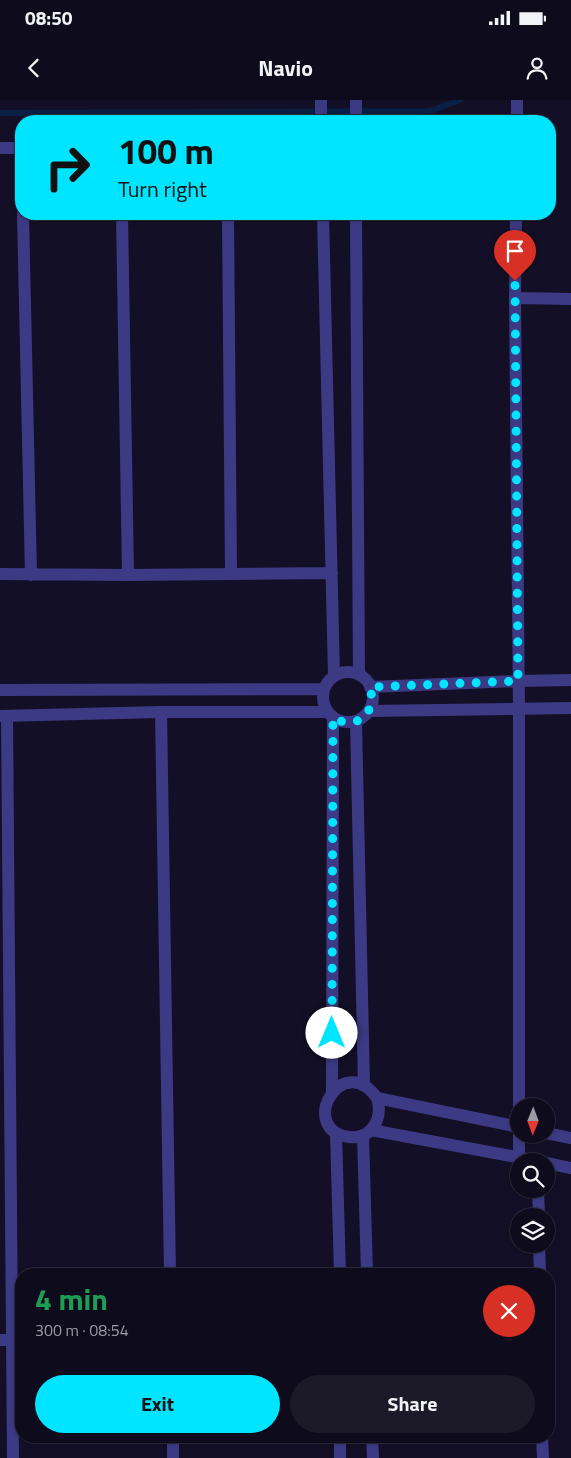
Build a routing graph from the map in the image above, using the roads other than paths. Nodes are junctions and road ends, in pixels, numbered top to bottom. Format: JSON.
{"nodes":[{"id":1,"x":321,"y":100,"type":"edge"},
{"id":2,"x":356,"y":100,"type":"edge"},
{"id":3,"x":517,"y":100,"type":"edge"},
{"id":4,"x":321,"y":115,"type":"edge"},
{"id":5,"x":356,"y":115,"type":"edge"},
{"id":6,"x":517,"y":115,"type":"edge"},
{"id":7,"x":0,"y":148,"type":"edge"},
{"id":8,"x":15,"y":148,"type":"edge"},
{"id":9,"x":23,"y":220,"type":"edge"},
{"id":10,"x":122,"y":220,"type":"edge"},
{"id":11,"x":228,"y":220,"type":"edge"},
{"id":12,"x":323,"y":220,"type":"edge"},
{"id":13,"x":356,"y":220,"type":"edge"},
{"id":14,"x":516,"y":220,"type":"edge"},
{"id":15,"x":515,"y":298,"type":"junction"},
{"id":16,"x":571,"y":299,"type":"edge"},
{"id":17,"x":332,"y":573,"type":"junction"},
{"id":18,"x":0,"y":574,"type":"edge"},
{"id":19,"x":31,"y":574,"type":"junction"},
{"id":20,"x":231,"y":574,"type":"junction"},
{"id":21,"x":128,"y":575,"type":"junction"},
{"id":22,"x":359,"y":675,"type":"junction"},
{"id":23,"x":334,"y":676,"type":"junction"},
{"id":24,"x":571,"y":680,"type":"edge"},
{"id":25,"x":518,"y":681,"type":"junction"},
{"id":26,"x":370,"y":687,"type":"junction"},
{"id":27,"x":324,"y":689,"type":"junction"},
{"id":28,"x":0,"y":690,"type":"edge"},
{"id":29,"x":519,"y":708,"type":"junction"},
{"id":30,"x":571,"y":708,"type":"edge"},
{"id":31,"x":369,"y":711,"type":"junction"},
{"id":32,"x":161,"y":712,"type":"junction"},
{"id":33,"x":330,"y":715,"type":"junction"},
{"id":34,"x":4,"y":716,"type":"edge"},
{"id":35,"x":356,"y":721,"type":"junction"},
{"id":36,"x":364,"y":1086,"type":"junction"},
{"id":37,"x":332,"y":1092,"type":"junction"},
{"id":38,"x":377,"y":1098,"type":"junction"},
{"id":39,"x":519,"y":1098,"type":"edge"},
{"id":40,"x":510,"y":1126,"type":"edge"},
{"id":41,"x":336,"y":1133,"type":"junction"},
{"id":42,"x":367,"y":1133,"type":"junction"},
{"id":43,"x":555,"y":1135,"type":"edge"},
{"id":44,"x":571,"y":1138,"type":"edge"},
{"id":45,"x":510,"y":1156,"type":"edge"},
{"id":46,"x":555,"y":1165,"type":"edge"},
{"id":47,"x":571,"y":1168,"type":"edge"},
{"id":48,"x":539,"y":1253,"type":"edge"},
{"id":49,"x":170,"y":1268,"type":"edge"},
{"id":50,"x":340,"y":1268,"type":"edge"},
{"id":51,"x":367,"y":1268,"type":"edge"},
{"id":52,"x":540,"y":1268,"type":"edge"},
{"id":53,"x":11,"y":1340,"type":"edge"},
{"id":54,"x":173,"y":1443,"type":"edge"},
{"id":55,"x":340,"y":1443,"type":"edge"},
{"id":56,"x":372,"y":1443,"type":"edge"},
{"id":57,"x":542,"y":1443,"type":"edge"},
{"id":58,"x":13,"y":1458,"type":"edge"},
{"id":59,"x":173,"y":1458,"type":"edge"},
{"id":60,"x":340,"y":1458,"type":"edge"},
{"id":61,"x":373,"y":1458,"type":"edge"},
{"id":62,"x":543,"y":1458,"type":"edge"}],
"edges":[{"from":1,"to":4,"type":"street"},
{"from":2,"to":5,"type":"street"},
{"from":3,"to":6,"type":"street"},
{"from":7,"to":8,"type":"street"},
{"from":9,"to":19,"type":"street"},
{"from":10,"to":21,"type":"street"},
{"from":11,"to":20,"type":"street"},
{"from":12,"to":17,"type":"street"},
{"from":13,"to":22,"type":"street"},
{"from":14,"to":15,"type":"street"},
{"from":15,"to":16,"type":"street"},
{"from":15,"to":25,"type":"street"},
{"from":17,"to":20,"type":"street"},
{"from":17,"to":23,"type":"street"},
{"from":18,"to":19,"type":"street"},
{"from":19,"to":21,"type":"street"},
{"from":20,"to":21,"type":"street"},
{"from":22,"to":23,"type":"street"},
{"from":22,"to":26,"type":"street"},
{"from":23,"to":27,"type":"street"},
{"from":24,"to":25,"type":"street"},
{"from":25,"to":26,"type":"street"},
{"from":25,"to":29,"type":"street"},
{"from":26,"to":31,"type":"street"},
{"from":27,"to":28,"type":"street"},
{"from":27,"to":33,"type":"street"},
{"from":29,"to":30,"type":"street"},
{"from":29,"to":31,"type":"street"},
{"from":29,"to":39,"type":"street"},
{"from":31,"to":35,"type":"street"},
{"from":32,"to":33,"type":"street"},
{"from":32,"to":34,"type":"street"},
{"from":32,"to":49,"type":"street"},
{"from":33,"to":35,"type":"street"},
{"from":33,"to":37,"type":"street"},
{"from":34,"to":53,"type":"street"},
{"from":35,"to":36,"type":"street"},
{"from":36,"to":37,"type":"street"},
{"from":36,"to":38,"type":"street"},
{"from":37,"to":41,"type":"street"},
{"from":38,"to":40,"type":"street"},
{"from":38,"to":42,"type":"street"},
{"from":41,"to":42,"type":"street"},
{"from":41,"to":50,"type":"street"},
{"from":42,"to":45,"type":"street"},
{"from":42,"to":51,"type":"street"},
{"from":43,"to":44,"type":"street"},
{"from":46,"to":47,"type":"street"},
{"from":48,"to":52,"type":"street"},
{"from":53,"to":58,"type":"street"},
{"from":54,"to":59,"type":"street"},
{"from":55,"to":60,"type":"street"},
{"from":56,"to":61,"type":"street"},
{"from":57,"to":62,"type":"street"}]}
